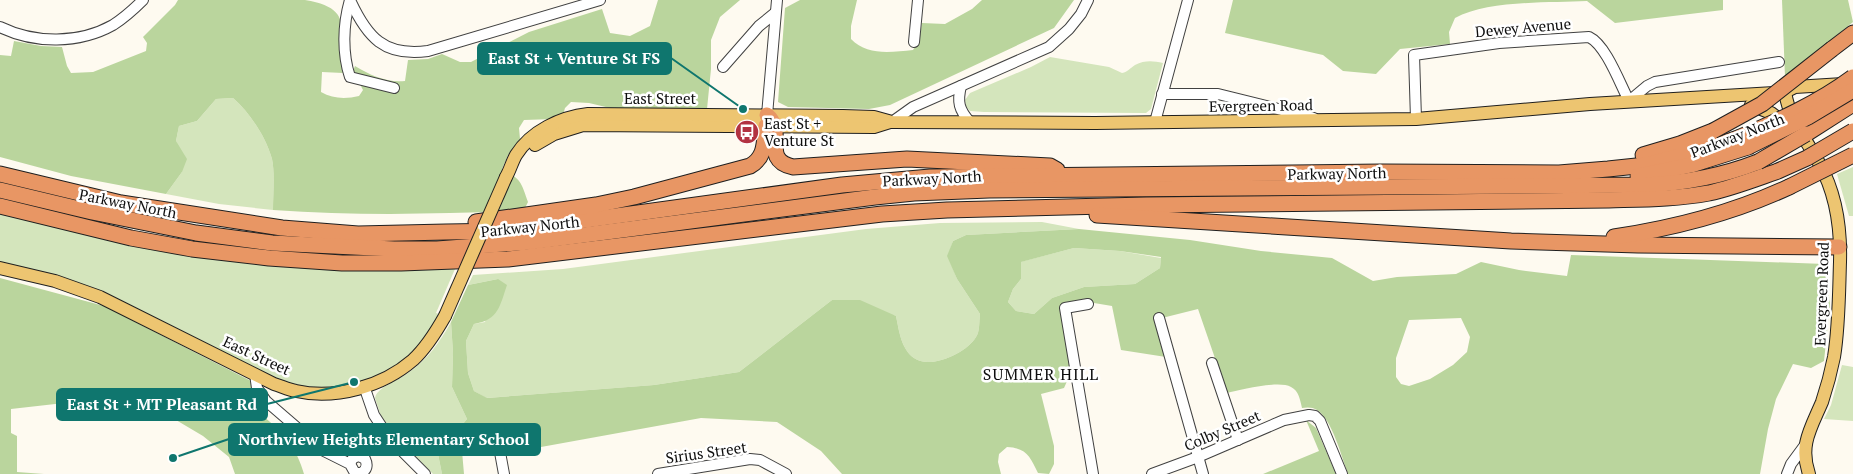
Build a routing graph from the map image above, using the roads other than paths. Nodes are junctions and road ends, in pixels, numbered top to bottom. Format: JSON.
{"nodes":[{"id":1,"x":143,"y":0,"type":"edge"},
{"id":2,"x":350,"y":0,"type":"edge"},
{"id":3,"x":600,"y":0,"type":"edge"},
{"id":4,"x":777,"y":0,"type":"edge"},
{"id":5,"x":918,"y":0,"type":"edge"},
{"id":6,"x":1088,"y":0,"type":"edge"},
{"id":7,"x":1188,"y":0,"type":"edge"},
{"id":8,"x":775,"y":13,"type":"junction"},
{"id":9,"x":0,"y":27,"type":"edge"},
{"id":10,"x":1853,"y":33,"type":"edge"},
{"id":11,"x":914,"y":42,"type":"dead end"},
{"id":12,"x":1779,"y":62,"type":"dead end"},
{"id":13,"x":723,"y":67,"type":"dead end"},
{"id":14,"x":1853,"y":77,"type":"edge"},
{"id":15,"x":1853,"y":83,"type":"edge"},
{"id":16,"x":961,"y":86,"type":"junction"},
{"id":17,"x":394,"y":88,"type":"dead end"},
{"id":18,"x":1853,"y":91,"type":"edge"},
{"id":19,"x":1785,"y":92,"type":"junction"},
{"id":20,"x":1162,"y":94,"type":"junction"},
{"id":21,"x":1722,"y":97,"type":"junction"},
{"id":22,"x":1629,"y":101,"type":"junction"},
{"id":23,"x":1853,"y":104,"type":"edge"},
{"id":24,"x":1853,"y":116,"type":"edge"},
{"id":25,"x":1416,"y":119,"type":"junction"},
{"id":26,"x":1325,"y":120,"type":"junction"},
{"id":27,"x":770,"y":122,"type":"junction"},
{"id":28,"x":892,"y":122,"type":"junction"},
{"id":29,"x":970,"y":122,"type":"junction"},
{"id":30,"x":1155,"y":122,"type":"junction"},
{"id":31,"x":1853,"y":131,"type":"edge"},
{"id":32,"x":1807,"y":140,"type":"junction"},
{"id":33,"x":1743,"y":142,"type":"junction"},
{"id":34,"x":1853,"y":156,"type":"edge"},
{"id":35,"x":1559,"y":173,"type":"junction"},
{"id":36,"x":0,"y":174,"type":"edge"},
{"id":37,"x":1069,"y":176,"type":"junction"},
{"id":38,"x":1538,"y":185,"type":"junction"},
{"id":39,"x":0,"y":190,"type":"edge"},
{"id":40,"x":0,"y":206,"type":"edge"},
{"id":41,"x":1017,"y":209,"type":"junction"},
{"id":42,"x":446,"y":232,"type":"junction"},
{"id":43,"x":1563,"y":242,"type":"junction"},
{"id":44,"x":1839,"y":247,"type":"junction"},
{"id":45,"x":0,"y":268,"type":"edge"},
{"id":46,"x":1088,"y":304,"type":"dead end"},
{"id":47,"x":1159,"y":318,"type":"dead end"},
{"id":48,"x":1212,"y":363,"type":"dead end"},
{"id":49,"x":255,"y":374,"type":"junction"},
{"id":50,"x":364,"y":386,"type":"junction"},
{"id":51,"x":498,"y":436,"type":"dead end"},
{"id":52,"x":1238,"y":440,"type":"junction"},
{"id":53,"x":1805,"y":445,"type":"junction"},
{"id":54,"x":1198,"y":457,"type":"junction"},
{"id":55,"x":348,"y":469,"type":"edge"},
{"id":56,"x":425,"y":474,"type":"edge"},
{"id":57,"x":504,"y":474,"type":"edge"},
{"id":58,"x":658,"y":474,"type":"edge"},
{"id":59,"x":786,"y":474,"type":"edge"},
{"id":60,"x":1093,"y":474,"type":"edge"},
{"id":61,"x":1152,"y":474,"type":"edge"},
{"id":62,"x":1203,"y":474,"type":"edge"},
{"id":63,"x":1342,"y":474,"type":"edge"},
{"id":64,"x":1787,"y":474,"type":"edge"},
{"id":65,"x":1809,"y":474,"type":"edge"}],
"edges":[{"from":1,"to":9,"type":"street"},
{"from":2,"to":3,"type":"street"},
{"from":2,"to":17,"type":"street"},
{"from":4,"to":8,"type":"street"},
{"from":5,"to":11,"type":"street"},
{"from":6,"to":16,"type":"street","name":"East Street"},
{"from":7,"to":20,"type":"street"},
{"from":8,"to":13,"type":"street"},
{"from":8,"to":27,"type":"street"},
{"from":10,"to":35,"type":"highway","bridge":true},
{"from":12,"to":22,"type":"street"},
{"from":14,"to":33,"type":"highway","name":"Parkway North","bridge":true},
{"from":15,"to":19,"type":"main road"},
{"from":16,"to":28,"type":"street","name":"East Street"},
{"from":16,"to":29,"type":"street"},
{"from":18,"to":19,"type":"main road"},
{"from":18,"to":33,"type":"highway","bridge":true},
{"from":19,"to":21,"type":"main road","name":"Evergreen Road"},
{"from":19,"to":32,"type":"main road","name":"Evergreen Road"},
{"from":20,"to":26,"type":"street"},
{"from":20,"to":30,"type":"street"},
{"from":21,"to":22,"type":"main road","name":"Evergreen Road"},
{"from":21,"to":32,"type":"main road","name":"Evergreen Road"},
{"from":22,"to":25,"type":"main road","name":"Evergreen Road"},
{"from":22,"to":25,"type":"street","name":"Dewey Avenue"},
{"from":23,"to":32,"type":"highway"},
{"from":24,"to":32,"type":"highway"},
{"from":25,"to":26,"type":"main road","name":"Evergreen Road"},
{"from":26,"to":30,"type":"main road","name":"Evergreen Road"},
{"from":27,"to":28,"type":"main road","name":"East Street"},
{"from":27,"to":37,"type":"highway"},
{"from":27,"to":42,"type":"highway"},
{"from":27,"to":50,"type":"main road","name":"East Street","bridge":true},
{"from":28,"to":29,"type":"main road","name":"Evergreen Road"},
{"from":29,"to":30,"type":"main road","name":"Evergreen Road"},
{"from":31,"to":41,"type":"highway","name":"Parkway North","bridge":true},
{"from":32,"to":38,"type":"highway","bridge":true},
{"from":32,"to":44,"type":"main road","name":"Evergreen Road"},
{"from":33,"to":35,"type":"highway","name":"Parkway North"},
{"from":33,"to":38,"type":"highway"},
{"from":34,"to":43,"type":"highway","bridge":true},
{"from":35,"to":37,"type":"highway","name":"Parkway North"},
{"from":36,"to":42,"type":"highway","name":"Parkway North"},
{"from":37,"to":42,"type":"highway","name":"Parkway North"},
{"from":38,"to":39,"type":"highway"},
{"from":40,"to":41,"type":"highway","name":"Parkway North"},
{"from":41,"to":43,"type":"highway"},
{"from":43,"to":44,"type":"highway"},
{"from":44,"to":53,"type":"main road","name":"Evergreen Road"},
{"from":45,"to":49,"type":"main road","name":"East Street"},
{"from":46,"to":60,"type":"street"},
{"from":47,"to":54,"type":"street"},
{"from":48,"to":52,"type":"street"},
{"from":49,"to":50,"type":"main road","name":"East Street"},
{"from":49,"to":55,"type":"street"},
{"from":50,"to":56,"type":"street"},
{"from":51,"to":57,"type":"street"},
{"from":52,"to":54,"type":"street","name":"Colby Street"},
{"from":52,"to":63,"type":"street","name":"Colby Street"},
{"from":53,"to":64,"type":"street","name":"Evergreen Road"},
{"from":53,"to":65,"type":"main road","name":"Evergreen Road"},
{"from":54,"to":61,"type":"street","name":"Colby Street"},
{"from":54,"to":62,"type":"street"},
{"from":58,"to":59,"type":"street","name":"Sirius Street"}]}
